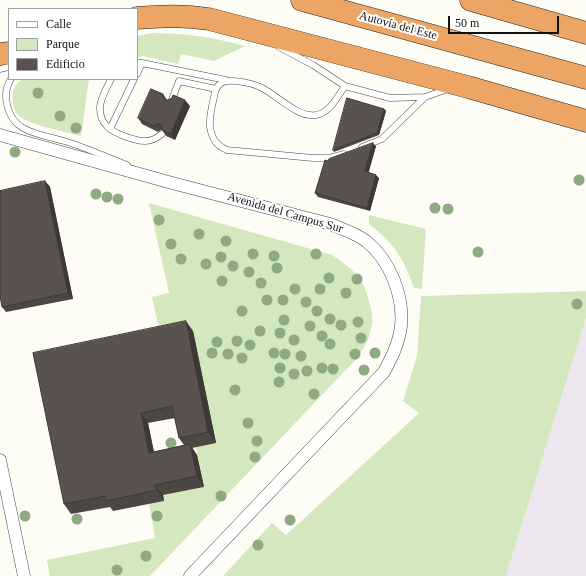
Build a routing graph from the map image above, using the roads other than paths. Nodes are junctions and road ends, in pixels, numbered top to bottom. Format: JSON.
{"nodes":[{"id":1,"x":301,"y":0,"type":"edge"},
{"id":2,"x":471,"y":0,"type":"edge"},
{"id":3,"x":524,"y":0,"type":"edge"},
{"id":4,"x":586,"y":17,"type":"edge"},
{"id":5,"x":138,"y":18,"type":"edge"},
{"id":6,"x":244,"y":28,"type":"junction"},
{"id":7,"x":586,"y":33,"type":"edge"},
{"id":8,"x":140,"y":63,"type":"edge"},
{"id":9,"x":586,"y":78,"type":"edge"},
{"id":10,"x":11,"y":80,"type":"edge"},
{"id":11,"x":111,"y":80,"type":"edge"},
{"id":12,"x":134,"y":80,"type":"edge"},
{"id":13,"x":228,"y":81,"type":"junction"},
{"id":14,"x":345,"y":86,"type":"junction"},
{"id":15,"x":468,"y":87,"type":"junction"},
{"id":16,"x":216,"y":89,"type":"junction"},
{"id":17,"x":425,"y":96,"type":"junction"},
{"id":18,"x":171,"y":102,"type":"edge"},
{"id":19,"x":586,"y":121,"type":"edge"},
{"id":20,"x":110,"y":129,"type":"junction"},
{"id":21,"x":162,"y":134,"type":"edge"},
{"id":22,"x":0,"y":135,"type":"edge"},
{"id":23,"x":172,"y":183,"type":"junction"},
{"id":24,"x":0,"y":460,"type":"edge"},
{"id":25,"x":21,"y":563,"type":"junction"},
{"id":26,"x":14,"y":576,"type":"edge"},
{"id":27,"x":24,"y":576,"type":"edge"},
{"id":28,"x":190,"y":576,"type":"edge"}],
"edges":[{"from":1,"to":9,"type":"highway","name":"Autovía del Este"},
{"from":2,"to":7,"type":"highway"},
{"from":3,"to":4,"type":"highway"},
{"from":5,"to":6,"type":"highway"},
{"from":6,"to":14,"type":"lane"},
{"from":6,"to":15,"type":"highway"},
{"from":8,"to":13,"type":"lane"},
{"from":10,"to":23,"type":"lane"},
{"from":11,"to":20,"type":"lane"},
{"from":12,"to":20,"type":"lane"},
{"from":13,"to":14,"type":"lane"},
{"from":13,"to":16,"type":"lane"},
{"from":14,"to":17,"type":"lane"},
{"from":15,"to":17,"type":"lane"},
{"from":15,"to":19,"type":"highway"},
{"from":16,"to":17,"type":"lane"},
{"from":16,"to":18,"type":"lane"},
{"from":20,"to":21,"type":"lane"},
{"from":22,"to":23,"type":"street","name":"Avenida del Campus Sur"},
{"from":23,"to":28,"type":"street","name":"Avenida del Campus Sur"},
{"from":24,"to":25,"type":"street"},
{"from":25,"to":26,"type":"street"},
{"from":25,"to":27,"type":"street"}]}
